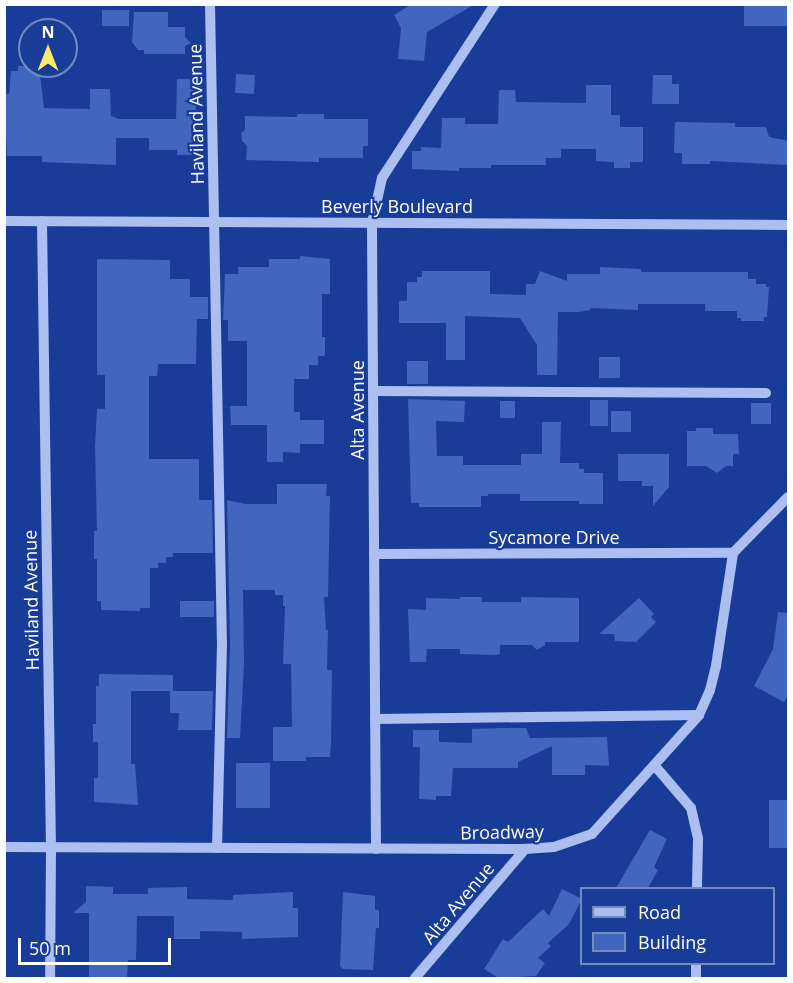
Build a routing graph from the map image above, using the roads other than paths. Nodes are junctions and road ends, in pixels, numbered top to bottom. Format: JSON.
{"nodes":[{"id":1,"x":210,"y":4,"type":"edge"},
{"id":2,"x":495,"y":4,"type":"edge"},
{"id":3,"x":4,"y":221,"type":"edge"},
{"id":4,"x":42,"y":221,"type":"junction"},
{"id":5,"x":215,"y":222,"type":"junction"},
{"id":6,"x":372,"y":223,"type":"junction"},
{"id":7,"x":789,"y":225,"type":"edge"},
{"id":8,"x":373,"y":391,"type":"junction"},
{"id":9,"x":766,"y":393,"type":"dead end"},
{"id":10,"x":789,"y":497,"type":"edge"},
{"id":11,"x":733,"y":553,"type":"junction"},
{"id":12,"x":374,"y":554,"type":"junction"},
{"id":13,"x":699,"y":715,"type":"junction"},
{"id":14,"x":375,"y":719,"type":"junction"},
{"id":15,"x":655,"y":766,"type":"junction"},
{"id":16,"x":4,"y":848,"type":"edge"},
{"id":17,"x":51,"y":848,"type":"junction"},
{"id":18,"x":218,"y":848,"type":"junction"},
{"id":19,"x":376,"y":849,"type":"junction"},
{"id":20,"x":525,"y":849,"type":"junction"},
{"id":21,"x":697,"y":887,"type":"edge"},
{"id":22,"x":50,"y":978,"type":"edge"},
{"id":23,"x":416,"y":978,"type":"edge"}],
"edges":[{"from":1,"to":5,"type":"street","name":"Haviland Avenue"},
{"from":2,"to":6,"type":"street","name":"Alta Avenue"},
{"from":3,"to":4,"type":"street","name":"Beverly Boulevard"},
{"from":4,"to":5,"type":"street","name":"Beverly Boulevard"},
{"from":4,"to":17,"type":"street","name":"Haviland Avenue"},
{"from":5,"to":6,"type":"street","name":"Beverly Boulevard"},
{"from":5,"to":18,"type":"street","name":"Haviland Avenue"},
{"from":6,"to":7,"type":"street","name":"Beverly Boulevard"},
{"from":6,"to":8,"type":"street","name":"Alta Avenue"},
{"from":8,"to":9,"type":"street"},
{"from":8,"to":12,"type":"street","name":"Alta Avenue"},
{"from":10,"to":11,"type":"street"},
{"from":11,"to":12,"type":"street","name":"Sycamore Drive"},
{"from":11,"to":13,"type":"street","name":"Broadway"},
{"from":12,"to":14,"type":"street","name":"Alta Avenue"},
{"from":13,"to":14,"type":"street"},
{"from":13,"to":15,"type":"street","name":"Broadway"},
{"from":14,"to":19,"type":"street","name":"Alta Avenue"},
{"from":15,"to":20,"type":"street","name":"Broadway"},
{"from":15,"to":21,"type":"street"},
{"from":16,"to":17,"type":"street","name":"Broadway"},
{"from":17,"to":18,"type":"street","name":"Broadway"},
{"from":17,"to":22,"type":"street","name":"Haviland Avenue"},
{"from":18,"to":19,"type":"street","name":"Broadway"},
{"from":19,"to":20,"type":"street","name":"Broadway"},
{"from":20,"to":23,"type":"street","name":"Alta Avenue"}]}
